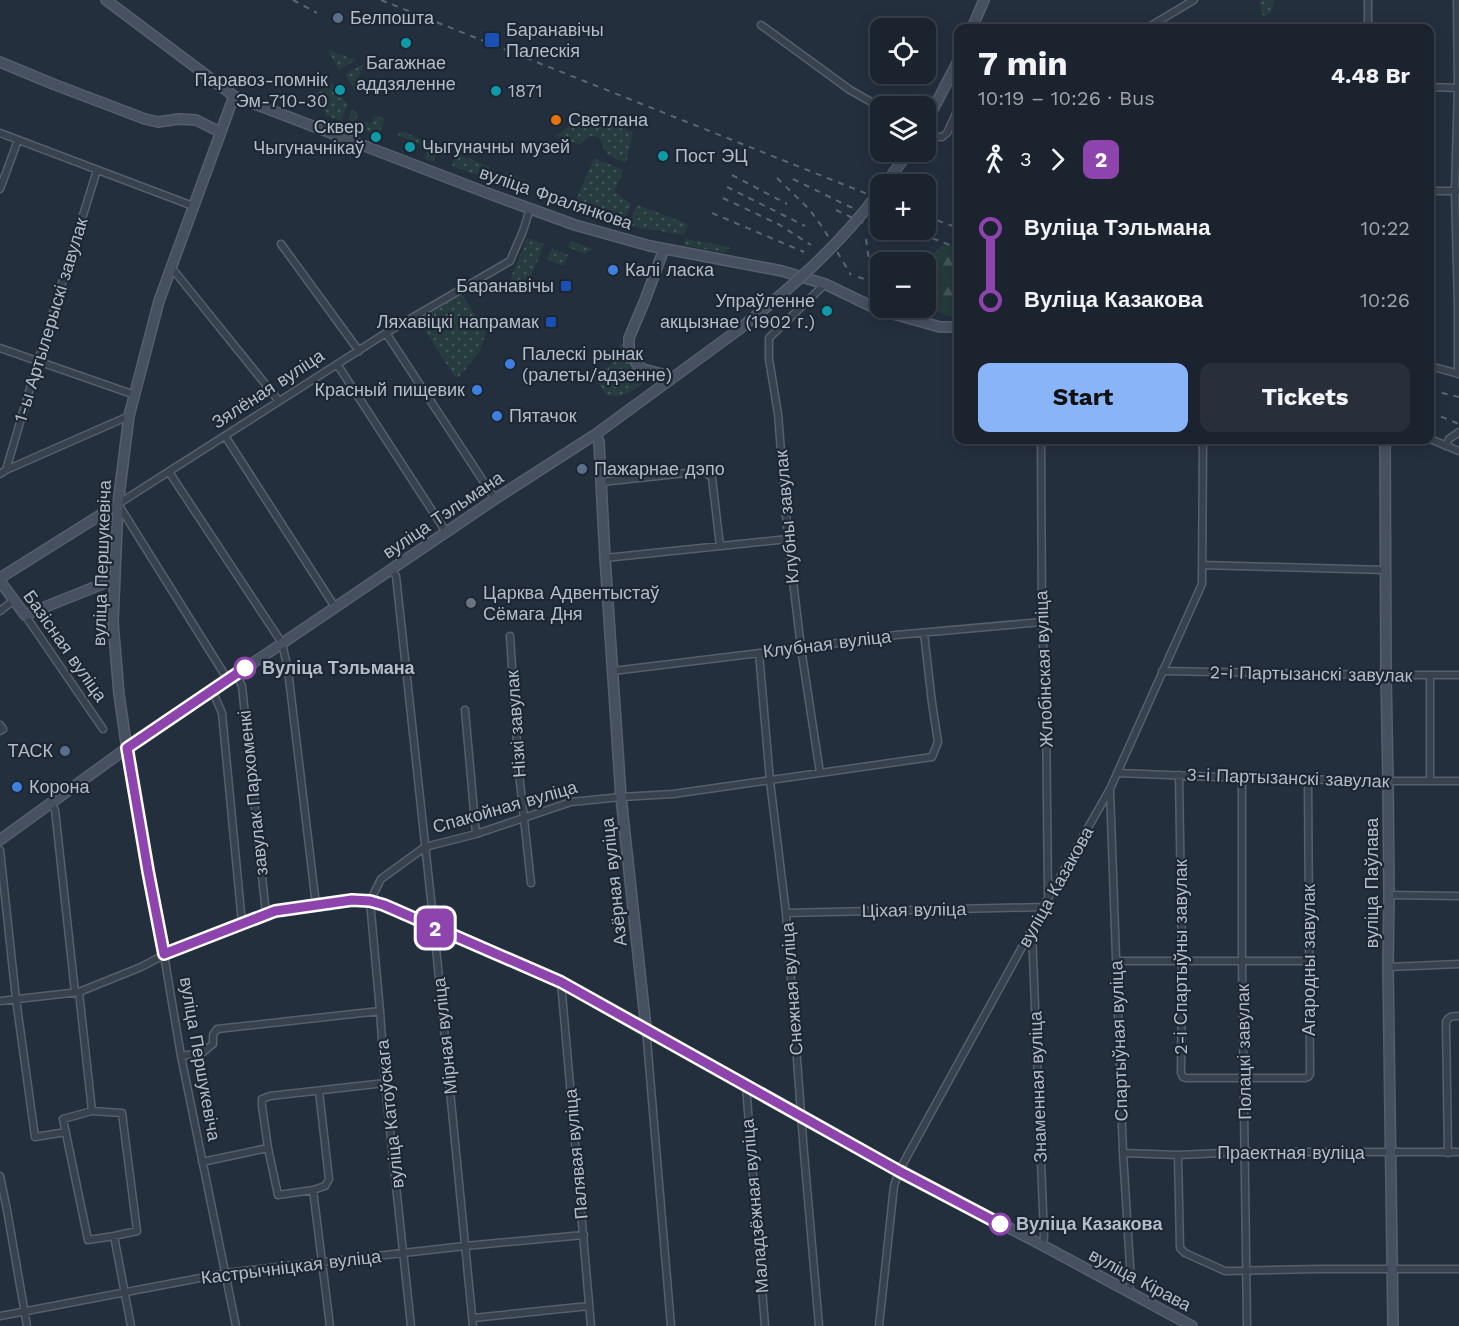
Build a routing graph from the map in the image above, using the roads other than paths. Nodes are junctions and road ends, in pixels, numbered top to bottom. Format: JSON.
{"nodes":[{"id":1,"x":106,"y":0,"type":"edge"},
{"id":2,"x":984,"y":0,"type":"edge"},
{"id":3,"x":1194,"y":0,"type":"edge"},
{"id":4,"x":1368,"y":0,"type":"edge"},
{"id":5,"x":1457,"y":0,"type":"edge"},
{"id":6,"x":974,"y":24,"type":"edge"},
{"id":7,"x":1154,"y":24,"type":"edge"},
{"id":8,"x":1368,"y":24,"type":"edge"},
{"id":9,"x":761,"y":25,"type":"dead end"},
{"id":10,"x":0,"y":62,"type":"edge"},
{"id":11,"x":954,"y":69,"type":"edge"},
{"id":12,"x":1434,"y":87,"type":"edge"},
{"id":13,"x":1459,"y":88,"type":"edge"},
{"id":14,"x":234,"y":96,"type":"junction"},
{"id":15,"x":870,"y":101,"type":"edge"},
{"id":16,"x":936,"y":104,"type":"edge"},
{"id":17,"x":954,"y":118,"type":"edge"},
{"id":18,"x":220,"y":132,"type":"junction"},
{"id":19,"x":0,"y":133,"type":"edge"},
{"id":20,"x":936,"y":137,"type":"edge"},
{"id":21,"x":18,"y":140,"type":"junction"},
{"id":22,"x":97,"y":170,"type":"junction"},
{"id":23,"x":0,"y":189,"type":"edge"},
{"id":24,"x":1434,"y":191,"type":"edge"},
{"id":25,"x":1457,"y":191,"type":"edge"},
{"id":26,"x":870,"y":204,"type":"edge"},
{"id":27,"x":193,"y":206,"type":"junction"},
{"id":28,"x":530,"y":209,"type":"junction"},
{"id":29,"x":281,"y":244,"type":"dead end"},
{"id":30,"x":664,"y":249,"type":"junction"},
{"id":31,"x":171,"y":267,"type":"junction"},
{"id":32,"x":825,"y":284,"type":"junction"},
{"id":33,"x":954,"y":327,"type":"edge"},
{"id":34,"x":386,"y":333,"type":"junction"},
{"id":35,"x":0,"y":348,"type":"edge"},
{"id":36,"x":359,"y":351,"type":"junction"},
{"id":37,"x":38,"y":362,"type":"junction"},
{"id":38,"x":337,"y":364,"type":"junction"},
{"id":39,"x":1434,"y":367,"type":"edge"},
{"id":40,"x":1458,"y":374,"type":"edge"},
{"id":41,"x":674,"y":376,"type":"junction"},
{"id":42,"x":135,"y":395,"type":"junction"},
{"id":43,"x":279,"y":401,"type":"junction"},
{"id":44,"x":129,"y":416,"type":"junction"},
{"id":45,"x":1459,"y":432,"type":"edge"},
{"id":46,"x":596,"y":434,"type":"junction"},
{"id":47,"x":225,"y":436,"type":"junction"},
{"id":48,"x":1434,"y":441,"type":"edge"},
{"id":49,"x":1041,"y":444,"type":"edge"},
{"id":50,"x":1203,"y":444,"type":"edge"},
{"id":51,"x":1385,"y":444,"type":"edge"},
{"id":52,"x":1446,"y":446,"type":"junction"},
{"id":53,"x":1459,"y":451,"type":"edge"},
{"id":54,"x":3,"y":472,"type":"edge"},
{"id":55,"x":169,"y":472,"type":"junction"},
{"id":56,"x":601,"y":482,"type":"junction"},
{"id":57,"x":495,"y":499,"type":"junction"},
{"id":58,"x":118,"y":504,"type":"junction"},
{"id":59,"x":446,"y":532,"type":"junction"},
{"id":60,"x":788,"y":539,"type":"junction"},
{"id":61,"x":720,"y":546,"type":"junction"},
{"id":62,"x":605,"y":558,"type":"junction"},
{"id":63,"x":1203,"y":565,"type":"junction"},
{"id":64,"x":391,"y":569,"type":"junction"},
{"id":65,"x":1385,"y":570,"type":"junction"},
{"id":66,"x":115,"y":579,"type":"junction"},
{"id":67,"x":0,"y":580,"type":"edge"},
{"id":68,"x":14,"y":600,"type":"junction"},
{"id":69,"x":335,"y":607,"type":"junction"},
{"id":70,"x":0,"y":611,"type":"edge"},
{"id":71,"x":25,"y":615,"type":"junction"},
{"id":72,"x":1042,"y":622,"type":"junction"},
{"id":73,"x":924,"y":633,"type":"junction"},
{"id":74,"x":510,"y":636,"type":"dead end"},
{"id":75,"x":282,"y":643,"type":"junction"},
{"id":76,"x":801,"y":648,"type":"junction"},
{"id":77,"x":759,"y":653,"type":"junction"},
{"id":78,"x":612,"y":671,"type":"junction"},
{"id":79,"x":1162,"y":671,"type":"junction"},
{"id":80,"x":1386,"y":675,"type":"junction"},
{"id":81,"x":1431,"y":675,"type":"junction"},
{"id":82,"x":1459,"y":675,"type":"edge"},
{"id":83,"x":232,"y":677,"type":"junction"},
{"id":84,"x":212,"y":690,"type":"junction"},
{"id":85,"x":465,"y":710,"type":"dead end"},
{"id":86,"x":103,"y":729,"type":"dead end"},
{"id":87,"x":127,"y":748,"type":"junction"},
{"id":88,"x":1118,"y":772,"type":"junction"},
{"id":89,"x":820,"y":773,"type":"junction"},
{"id":90,"x":1179,"y":775,"type":"junction"},
{"id":91,"x":1242,"y":778,"type":"junction"},
{"id":92,"x":1308,"y":779,"type":"junction"},
{"id":93,"x":1430,"y":780,"type":"junction"},
{"id":94,"x":770,"y":781,"type":"junction"},
{"id":95,"x":1388,"y":781,"type":"junction"},
{"id":96,"x":1459,"y":781,"type":"edge"},
{"id":97,"x":1110,"y":789,"type":"junction"},
{"id":98,"x":621,"y":797,"type":"junction"},
{"id":99,"x":51,"y":802,"type":"junction"},
{"id":100,"x":523,"y":819,"type":"junction"},
{"id":101,"x":476,"y":834,"type":"junction"},
{"id":102,"x":0,"y":840,"type":"edge"},
{"id":103,"x":425,"y":847,"type":"junction"},
{"id":104,"x":0,"y":850,"type":"edge"},
{"id":105,"x":531,"y":883,"type":"dead end"},
{"id":106,"x":1389,"y":895,"type":"junction"},
{"id":107,"x":1459,"y":896,"type":"edge"},
{"id":108,"x":1048,"y":898,"type":"junction"},
{"id":109,"x":370,"y":901,"type":"junction"},
{"id":110,"x":316,"y":905,"type":"junction"},
{"id":111,"x":1043,"y":907,"type":"junction"},
{"id":112,"x":786,"y":913,"type":"junction"},
{"id":113,"x":266,"y":914,"type":"junction"},
{"id":114,"x":242,"y":923,"type":"junction"},
{"id":115,"x":434,"y":927,"type":"junction"},
{"id":116,"x":1032,"y":929,"type":"junction"},
{"id":117,"x":164,"y":954,"type":"junction"},
{"id":118,"x":1116,"y":961,"type":"junction"},
{"id":119,"x":1182,"y":961,"type":"junction"},
{"id":120,"x":1308,"y":961,"type":"junction"},
{"id":121,"x":1242,"y":962,"type":"junction"},
{"id":122,"x":1459,"y":964,"type":"edge"},
{"id":123,"x":1388,"y":967,"type":"junction"},
{"id":124,"x":561,"y":982,"type":"junction"},
{"id":125,"x":77,"y":992,"type":"junction"},
{"id":126,"x":15,"y":999,"type":"junction"},
{"id":127,"x":0,"y":1001,"type":"edge"},
{"id":128,"x":380,"y":1011,"type":"junction"},
{"id":129,"x":1459,"y":1016,"type":"edge"},
{"id":130,"x":646,"y":1029,"type":"junction"},
{"id":131,"x":181,"y":1056,"type":"junction"},
{"id":132,"x":1244,"y":1079,"type":"junction"},
{"id":133,"x":385,"y":1083,"type":"junction"},
{"id":134,"x":746,"y":1086,"type":"junction"},
{"id":135,"x":319,"y":1091,"type":"junction"},
{"id":136,"x":92,"y":1112,"type":"junction"},
{"id":137,"x":801,"y":1116,"type":"junction"},
{"id":138,"x":66,"y":1132,"type":"junction"},
{"id":139,"x":268,"y":1148,"type":"junction"},
{"id":140,"x":1245,"y":1152,"type":"junction"},
{"id":141,"x":1459,"y":1152,"type":"edge"},
{"id":142,"x":1123,"y":1153,"type":"junction"},
{"id":143,"x":1391,"y":1153,"type":"junction"},
{"id":144,"x":1448,"y":1153,"type":"junction"},
{"id":145,"x":1178,"y":1155,"type":"junction"},
{"id":146,"x":202,"y":1162,"type":"junction"},
{"id":147,"x":899,"y":1171,"type":"junction"},
{"id":148,"x":0,"y":1176,"type":"edge"},
{"id":149,"x":313,"y":1190,"type":"junction"},
{"id":150,"x":4,"y":1211,"type":"edge"},
{"id":151,"x":584,"y":1235,"type":"junction"},
{"id":152,"x":114,"y":1236,"type":"junction"},
{"id":153,"x":1042,"y":1245,"type":"junction"},
{"id":154,"x":465,"y":1246,"type":"junction"},
{"id":155,"x":404,"y":1252,"type":"junction"},
{"id":156,"x":322,"y":1262,"type":"junction"},
{"id":157,"x":1459,"y":1269,"type":"edge"},
{"id":158,"x":1393,"y":1270,"type":"junction"},
{"id":159,"x":1246,"y":1271,"type":"junction"},
{"id":160,"x":226,"y":1273,"type":"junction"},
{"id":161,"x":126,"y":1292,"type":"junction"},
{"id":162,"x":1128,"y":1292,"type":"junction"},
{"id":163,"x":589,"y":1306,"type":"junction"},
{"id":164,"x":24,"y":1311,"type":"junction"},
{"id":165,"x":0,"y":1316,"type":"edge"},
{"id":166,"x":472,"y":1318,"type":"junction"},
{"id":167,"x":27,"y":1326,"type":"edge"},
{"id":168,"x":131,"y":1326,"type":"edge"},
{"id":169,"x":236,"y":1326,"type":"edge"},
{"id":170,"x":330,"y":1326,"type":"edge"},
{"id":171,"x":411,"y":1326,"type":"edge"},
{"id":172,"x":473,"y":1326,"type":"edge"},
{"id":173,"x":591,"y":1326,"type":"edge"},
{"id":174,"x":671,"y":1326,"type":"edge"},
{"id":175,"x":765,"y":1326,"type":"edge"},
{"id":176,"x":819,"y":1326,"type":"edge"},
{"id":177,"x":879,"y":1326,"type":"edge"},
{"id":178,"x":1192,"y":1326,"type":"edge"},
{"id":179,"x":1246,"y":1326,"type":"edge"},
{"id":180,"x":1393,"y":1326,"type":"edge"}],
"edges":[{"from":1,"to":14,"type":"main road","name":"вуліца Фралянкова"},
{"from":2,"to":6,"type":"main road"},
{"from":3,"to":7,"type":"street"},
{"from":4,"to":8,"type":"street"},
{"from":5,"to":13,"type":"street"},
{"from":9,"to":15,"type":"street"},
{"from":10,"to":18,"type":"main road"},
{"from":11,"to":16,"type":"main road"},
{"from":12,"to":13,"type":"street"},
{"from":13,"to":25,"type":"street"},
{"from":14,"to":18,"type":"main road","name":"вуліца Першукевіча"},
{"from":14,"to":28,"type":"main road","name":"вуліца Фралянкова"},
{"from":17,"to":20,"type":"street"},
{"from":18,"to":27,"type":"main road","name":"вуліца Першукевіча"},
{"from":19,"to":21,"type":"street"},
{"from":21,"to":22,"type":"street"},
{"from":21,"to":23,"type":"street"},
{"from":22,"to":27,"type":"street"},
{"from":22,"to":37,"type":"street","name":"1-ы Артылерыскі завулак"},
{"from":24,"to":25,"type":"street"},
{"from":25,"to":40,"type":"street"},
{"from":26,"to":41,"type":"main road","name":"вуліца Тэльмана","bridge":true},
{"from":27,"to":31,"type":"main road","name":"вуліца Першукевіча"},
{"from":28,"to":30,"type":"main road","name":"вуліца Фралянкова"},
{"from":28,"to":34,"type":"street","name":"Зялёная вуліца"},
{"from":29,"to":36,"type":"street"},
{"from":30,"to":32,"type":"main road","name":"вуліца Фралянкова"},
{"from":30,"to":41,"type":"main road"},
{"from":31,"to":42,"type":"main road","name":"вуліца Першукевіча"},
{"from":31,"to":43,"type":"street"},
{"from":32,"to":33,"type":"main road","name":"вуліца Фралянкова"},
{"from":32,"to":60,"type":"street","name":"Клубны завулак"},
{"from":34,"to":36,"type":"street","name":"Зялёная вуліца"},
{"from":34,"to":57,"type":"street"},
{"from":35,"to":37,"type":"street"},
{"from":36,"to":38,"type":"street","name":"Зялёная вуліца"},
{"from":37,"to":42,"type":"street"},
{"from":37,"to":54,"type":"street","name":"1-ы Артылерыскі завулак"},
{"from":38,"to":43,"type":"street","name":"Зялёная вуліца"},
{"from":38,"to":59,"type":"street"},
{"from":39,"to":40,"type":"street"},
{"from":41,"to":46,"type":"main road","name":"вуліца Тэльмана"},
{"from":42,"to":44,"type":"main road","name":"вуліца Першукевіча"},
{"from":43,"to":47,"type":"street","name":"Зялёная вуліца"},
{"from":44,"to":54,"type":"street"},
{"from":44,"to":58,"type":"main road","name":"вуліца Першукевіча"},
{"from":45,"to":52,"type":"street"},
{"from":46,"to":56,"type":"main road","name":"Азёрная вуліца"},
{"from":46,"to":57,"type":"main road","name":"вуліца Тэльмана"},
{"from":47,"to":55,"type":"street","name":"Зялёная вуліца"},
{"from":47,"to":69,"type":"street"},
{"from":48,"to":52,"type":"street"},
{"from":49,"to":72,"type":"street","name":"Жлобінская вуліца"},
{"from":50,"to":63,"type":"street","name":"вуліца Казакова"},
{"from":51,"to":65,"type":"main road","name":"вуліца Паўлава"},
{"from":52,"to":53,"type":"street"},
{"from":55,"to":58,"type":"street","name":"Зялёная вуліца"},
{"from":55,"to":75,"type":"street"},
{"from":56,"to":61,"type":"street"},
{"from":56,"to":62,"type":"main road","name":"Азёрная вуліца"},
{"from":57,"to":59,"type":"main road","name":"вуліца Тэльмана"},
{"from":58,"to":66,"type":"main road","name":"вуліца Першукевіча"},
{"from":58,"to":67,"type":"main road","name":"Зялёная вуліца"},
{"from":58,"to":83,"type":"street","name":"завулак Пархоменкі"},
{"from":59,"to":64,"type":"main road","name":"вуліца Тэльмана"},
{"from":60,"to":61,"type":"street"},
{"from":60,"to":76,"type":"street","name":"Клубны завулак"},
{"from":61,"to":62,"type":"street"},
{"from":62,"to":78,"type":"main road","name":"Азёрная вуліца"},
{"from":63,"to":65,"type":"street"},
{"from":63,"to":79,"type":"street","name":"вуліца Казакова"},
{"from":64,"to":69,"type":"main road","name":"вуліца Тэльмана"},
{"from":64,"to":103,"type":"street","name":"Мірная вуліца"},
{"from":65,"to":80,"type":"main road","name":"вуліца Паўлава"},
{"from":66,"to":71,"type":"main road"},
{"from":66,"to":87,"type":"main road","name":"вуліца Першукевіча"},
{"from":67,"to":68,"type":"main road","name":"Базісная вуліца"},
{"from":68,"to":70,"type":"street"},
{"from":68,"to":71,"type":"main road","name":"Базісная вуліца"},
{"from":69,"to":75,"type":"main road","name":"вуліца Тэльмана"},
{"from":71,"to":86,"type":"street","name":"Базісная вуліца"},
{"from":72,"to":73,"type":"street","name":"Клубная вуліца"},
{"from":72,"to":108,"type":"street","name":"Жлобінская вуліца"},
{"from":73,"to":76,"type":"street","name":"Клубная вуліца"},
{"from":73,"to":89,"type":"street","name":"Спакойная вуліца"},
{"from":74,"to":100,"type":"street","name":"Нізкі завулак"},
{"from":75,"to":83,"type":"main road","name":"вуліца Тэльмана"},
{"from":75,"to":110,"type":"street"},
{"from":76,"to":77,"type":"street","name":"Клубная вуліца"},
{"from":76,"to":89,"type":"street","name":"Клубны завулак"},
{"from":77,"to":78,"type":"street","name":"Клубная вуліца"},
{"from":77,"to":94,"type":"street","name":"Снежная вуліца"},
{"from":78,"to":98,"type":"main road","name":"Азёрная вуліца"},
{"from":79,"to":80,"type":"street","name":"2-і Партызанскі завулак"},
{"from":79,"to":88,"type":"street","name":"вуліца Казакова"},
{"from":80,"to":81,"type":"street","name":"2-і Партызанскі завулак"},
{"from":80,"to":95,"type":"main road","name":"вуліца Паўлава"},
{"from":81,"to":82,"type":"street","name":"2-і Партызанскі завулак"},
{"from":81,"to":93,"type":"street"},
{"from":83,"to":84,"type":"main road","name":"вуліца Тэльмана"},
{"from":83,"to":113,"type":"street","name":"завулак Пархоменкі"},
{"from":84,"to":87,"type":"main road","name":"вуліца Тэльмана"},
{"from":84,"to":114,"type":"street"},
{"from":85,"to":101,"type":"street"},
{"from":87,"to":99,"type":"main road","name":"вуліца Тэльмана"},
{"from":87,"to":117,"type":"main road","name":"вуліца Першукевіча"},
{"from":88,"to":90,"type":"street","name":"3-і Партызанскі завулак"},
{"from":88,"to":97,"type":"street","name":"вуліца Казакова"},
{"from":89,"to":94,"type":"street","name":"Спакойная вуліца"},
{"from":90,"to":91,"type":"street","name":"3-і Партызанскі завулак"},
{"from":90,"to":119,"type":"street","name":"2-і Спартыўны завулак"},
{"from":91,"to":92,"type":"street","name":"3-і Партызанскі завулак"},
{"from":91,"to":121,"type":"street","name":"Полацкі завулак"},
{"from":92,"to":95,"type":"street","name":"3-і Партызанскі завулак"},
{"from":92,"to":120,"type":"street","name":"Агародны завулак"},
{"from":93,"to":95,"type":"street","name":"3-і Партызанскі завулак"},
{"from":93,"to":96,"type":"street","name":"3-і Партызанскі завулак"},
{"from":94,"to":98,"type":"street","name":"Спакойная вуліца"},
{"from":94,"to":112,"type":"street","name":"Снежная вуліца"},
{"from":95,"to":106,"type":"main road","name":"вуліца Паўлава"},
{"from":97,"to":108,"type":"street","name":"вуліца Казакова"},
{"from":97,"to":118,"type":"street","name":"Спартыўная вуліца"},
{"from":98,"to":100,"type":"street","name":"Спакойная вуліца"},
{"from":98,"to":130,"type":"main road","name":"Азёрная вуліца"},
{"from":99,"to":102,"type":"main road","name":"вуліца Тэльмана"},
{"from":99,"to":125,"type":"street"},
{"from":100,"to":101,"type":"street","name":"Спакойная вуліца"},
{"from":100,"to":105,"type":"street","name":"Нізкі завулак"},
{"from":101,"to":103,"type":"street","name":"Спакойная вуліца"},
{"from":103,"to":109,"type":"street","name":"Спакойная вуліца"},
{"from":103,"to":115,"type":"street","name":"Мірная вуліца"},
{"from":104,"to":126,"type":"street"},
{"from":106,"to":107,"type":"street"},
{"from":106,"to":123,"type":"main road","name":"вуліца Паўлава"},
{"from":108,"to":111,"type":"street","name":"вуліца Казакова"},
{"from":109,"to":110,"type":"main road"},
{"from":109,"to":115,"type":"main road","name":"вуліца Кірава"},
{"from":109,"to":128,"type":"street","name":"вуліца Катоўскага"},
{"from":110,"to":113,"type":"main road"},
{"from":111,"to":112,"type":"street","name":"Ціхая вуліца"},
{"from":111,"to":116,"type":"street","name":"вуліца Казакова"},
{"from":112,"to":137,"type":"street","name":"Снежная вуліца"},
{"from":113,"to":114,"type":"main road"},
{"from":114,"to":117,"type":"main road"},
{"from":115,"to":124,"type":"main road","name":"вуліца Кірава"},
{"from":115,"to":154,"type":"street","name":"Мірная вуліца"},
{"from":116,"to":147,"type":"street","name":"вуліца Казакова"},
{"from":116,"to":153,"type":"street","name":"Знаменная вуліца"},
{"from":117,"to":125,"type":"street"},
{"from":117,"to":131,"type":"street","name":"вуліца Першукевіча"},
{"from":118,"to":119,"type":"street"},
{"from":118,"to":142,"type":"street","name":"Спартыўная вуліца"},
{"from":119,"to":121,"type":"street"},
{"from":119,"to":132,"type":"street","name":"2-і Спартыўны завулак"},
{"from":120,"to":121,"type":"street"},
{"from":120,"to":132,"type":"street","name":"Агародны завулак"},
{"from":121,"to":132,"type":"street","name":"Полацкі завулак"},
{"from":122,"to":123,"type":"street"},
{"from":123,"to":143,"type":"main road","name":"вуліца Паўлава"},
{"from":124,"to":130,"type":"main road","name":"вуліца Кірава"},
{"from":124,"to":151,"type":"street","name":"Палявая вуліца"},
{"from":125,"to":126,"type":"street"},
{"from":125,"to":136,"type":"street"},
{"from":126,"to":127,"type":"street"},
{"from":126,"to":138,"type":"street"},
{"from":128,"to":131,"type":"street"},
{"from":128,"to":133,"type":"street","name":"вуліца Катоўскага"},
{"from":129,"to":144,"type":"street"},
{"from":130,"to":134,"type":"main road","name":"вуліца Кірава"},
{"from":130,"to":174,"type":"street","name":"Азёрная вуліца"},
{"from":131,"to":146,"type":"street","name":"вуліца Першукевіча"},
{"from":132,"to":140,"type":"street","name":"Полацкі завулак"},
{"from":133,"to":135,"type":"street"},
{"from":133,"to":155,"type":"street","name":"вуліца Катоўскага"},
{"from":134,"to":137,"type":"main road","name":"вуліца Кірава"},
{"from":134,"to":175,"type":"street","name":"Маладзёжная вуліца"},
{"from":135,"to":139,"type":"street"},
{"from":135,"to":149,"type":"street"},
{"from":136,"to":138,"type":"street"},
{"from":136,"to":152,"type":"street"},
{"from":137,"to":147,"type":"main road","name":"вуліца Кірава"},
{"from":137,"to":176,"type":"street","name":"Снежная вуліца"},
{"from":138,"to":152,"type":"street"},
{"from":139,"to":146,"type":"street"},
{"from":139,"to":149,"type":"street"},
{"from":140,"to":143,"type":"street","name":"Праектная вуліца"},
{"from":140,"to":145,"type":"street","name":"Праектная вуліца"},
{"from":140,"to":159,"type":"street","name":"Полацкі завулак"},
{"from":141,"to":144,"type":"street","name":"Праектная вуліца"},
{"from":142,"to":145,"type":"street","name":"Праектная вуліца"},
{"from":142,"to":162,"type":"street","name":"Спартыўная вуліца"},
{"from":143,"to":144,"type":"street","name":"Праектная вуліца"},
{"from":143,"to":158,"type":"main road","name":"вуліца Паўлава"},
{"from":145,"to":159,"type":"street"},
{"from":146,"to":160,"type":"street","name":"вуліца Першукевіча"},
{"from":147,"to":153,"type":"main road","name":"вуліца Кірава"},
{"from":147,"to":177,"type":"street","name":"вуліца Казакова"},
{"from":148,"to":150,"type":"street"},
{"from":149,"to":156,"type":"street"},
{"from":150,"to":164,"type":"street"},
{"from":151,"to":154,"type":"street","name":"Кастрычніцкая вуліца"},
{"from":151,"to":163,"type":"street","name":"Палявая вуліца"},
{"from":152,"to":161,"type":"street"},
{"from":153,"to":162,"type":"main road","name":"вуліца Кірава"},
{"from":154,"to":155,"type":"street","name":"Кастрычніцкая вуліца"},
{"from":154,"to":166,"type":"street","name":"Мірная вуліца"},
{"from":155,"to":156,"type":"street","name":"Кастрычніцкая вуліца"},
{"from":155,"to":171,"type":"street","name":"вуліца Катоўскага"},
{"from":156,"to":160,"type":"street","name":"Кастрычніцкая вуліца"},
{"from":156,"to":170,"type":"street"},
{"from":157,"to":158,"type":"street"},
{"from":158,"to":159,"type":"street"},
{"from":158,"to":180,"type":"main road","name":"вуліца Паўлава"},
{"from":159,"to":179,"type":"street","name":"Полацкі завулак"},
{"from":160,"to":161,"type":"street","name":"Кастрычніцкая вуліца"},
{"from":160,"to":169,"type":"street","name":"вуліца Першукевіча"},
{"from":161,"to":164,"type":"street","name":"Кастрычніцкая вуліца"},
{"from":161,"to":168,"type":"street"},
{"from":162,"to":178,"type":"main road","name":"вуліца Кірава"},
{"from":163,"to":166,"type":"street"},
{"from":163,"to":173,"type":"street","name":"Палявая вуліца"},
{"from":164,"to":165,"type":"street","name":"Кастрычніцкая вуліца"},
{"from":164,"to":167,"type":"street"},
{"from":166,"to":172,"type":"street","name":"Мірная вуліца"}]}
